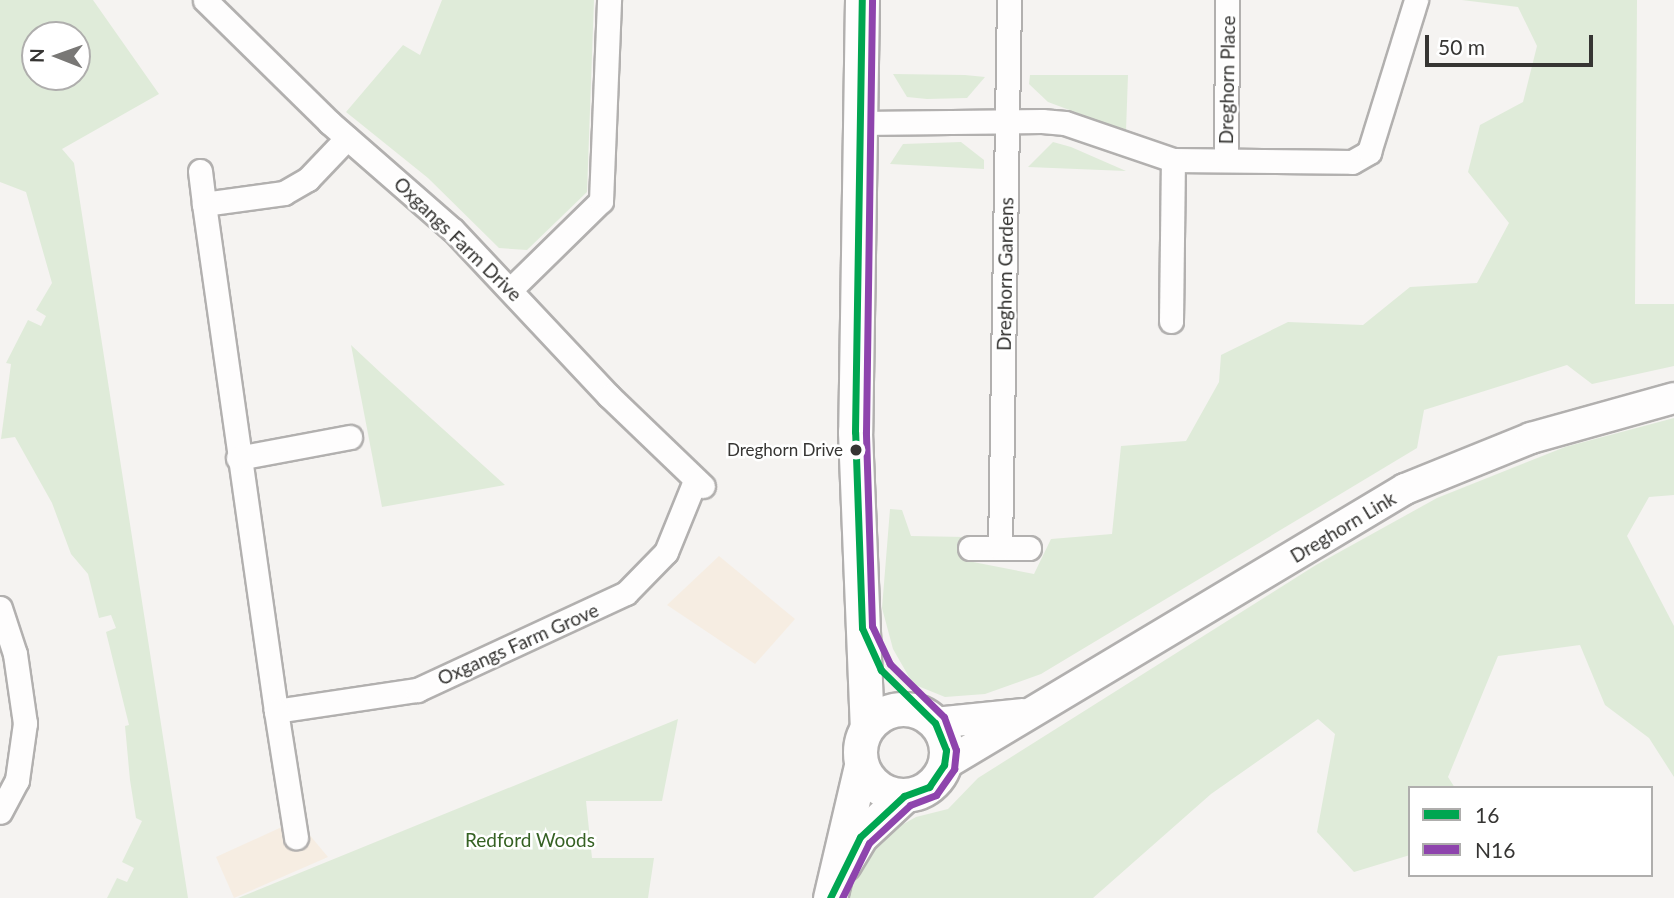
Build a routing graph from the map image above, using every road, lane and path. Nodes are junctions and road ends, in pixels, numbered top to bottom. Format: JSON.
{"nodes":[{"id":1,"x":205,"y":0,"type":"edge"},
{"id":2,"x":609,"y":0,"type":"edge"},
{"id":3,"x":862,"y":0,"type":"edge"},
{"id":4,"x":1009,"y":0,"type":"edge"},
{"id":5,"x":1227,"y":0,"type":"edge"},
{"id":6,"x":1416,"y":0,"type":"edge"},
{"id":7,"x":1007,"y":120,"type":"junction"},
{"id":8,"x":860,"y":123,"type":"junction"},
{"id":9,"x":347,"y":138,"type":"junction"},
{"id":10,"x":1173,"y":160,"type":"junction"},
{"id":11,"x":1226,"y":160,"type":"junction"},
{"id":12,"x":200,"y":171,"type":"dead end"},
{"id":13,"x":204,"y":204,"type":"junction"},
{"id":14,"x":511,"y":289,"type":"junction"},
{"id":15,"x":1171,"y":321,"type":"dead end"},
{"id":16,"x":1674,"y":398,"type":"edge"},
{"id":17,"x":350,"y":437,"type":"dead end"},
{"id":18,"x":238,"y":458,"type":"junction"},
{"id":19,"x":699,"y":483,"type":"joint"},
{"id":20,"x":970,"y":548,"type":"dead end"},
{"id":21,"x":1000,"y":548,"type":"junction"},
{"id":22,"x":1029,"y":548,"type":"dead end"},
{"id":23,"x":0,"y":608,"type":"edge"},
{"id":24,"x":867,"y":650,"type":"junction"},
{"id":25,"x":276,"y":711,"type":"junction"},
{"id":26,"x":1038,"y":712,"type":"junction"},
{"id":27,"x":928,"y":718,"type":"junction"},
{"id":28,"x":867,"y":727,"type":"junction"},
{"id":29,"x":944,"y":765,"type":"junction"},
{"id":30,"x":862,"y":766,"type":"junction"},
{"id":31,"x":904,"y":796,"type":"junction"},
{"id":32,"x":0,"y":812,"type":"edge"},
{"id":33,"x":296,"y":838,"type":"dead end"},
{"id":34,"x":832,"y":890,"type":"edge"}],
"edges":[{"from":1,"to":9,"type":"street","name":"Oxgangs Farm Drive"},
{"from":2,"to":14,"type":"street"},
{"from":3,"to":8,"type":"main road"},
{"from":4,"to":7,"type":"street","name":"Dreghorn Gardens"},
{"from":5,"to":11,"type":"street","name":"Dreghorn Place"},
{"from":6,"to":11,"type":"street"},
{"from":7,"to":8,"type":"street"},
{"from":7,"to":10,"type":"street"},
{"from":7,"to":21,"type":"street","name":"Dreghorn Gardens"},
{"from":8,"to":24,"type":"main road"},
{"from":9,"to":13,"type":"street"},
{"from":9,"to":14,"type":"street","name":"Oxgangs Farm Drive"},
{"from":10,"to":11,"type":"street"},
{"from":10,"to":15,"type":"street"},
{"from":12,"to":13,"type":"street"},
{"from":13,"to":18,"type":"street"},
{"from":14,"to":19,"type":"street","name":"Oxgangs Farm Drive"},
{"from":16,"to":26,"type":"street","name":"Dreghorn Link"},
{"from":17,"to":18,"type":"street"},
{"from":18,"to":25,"type":"street"},
{"from":19,"to":25,"type":"street","name":"Oxgangs Farm Grove"},
{"from":20,"to":21,"type":"street"},
{"from":21,"to":22,"type":"street"},
{"from":23,"to":32,"type":"street"},
{"from":24,"to":27,"type":"main road"},
{"from":24,"to":28,"type":"main road"},
{"from":25,"to":33,"type":"street"},
{"from":26,"to":27,"type":"street","name":"Dreghorn Link"},
{"from":26,"to":29,"type":"street","name":"Dreghorn Link"},
{"from":27,"to":28,"type":"main road"},
{"from":27,"to":29,"type":"main road"},
{"from":28,"to":30,"type":"main road"},
{"from":29,"to":31,"type":"main road"},
{"from":30,"to":31,"type":"main road"},
{"from":30,"to":34,"type":"main road"},
{"from":31,"to":34,"type":"main road"}]}
